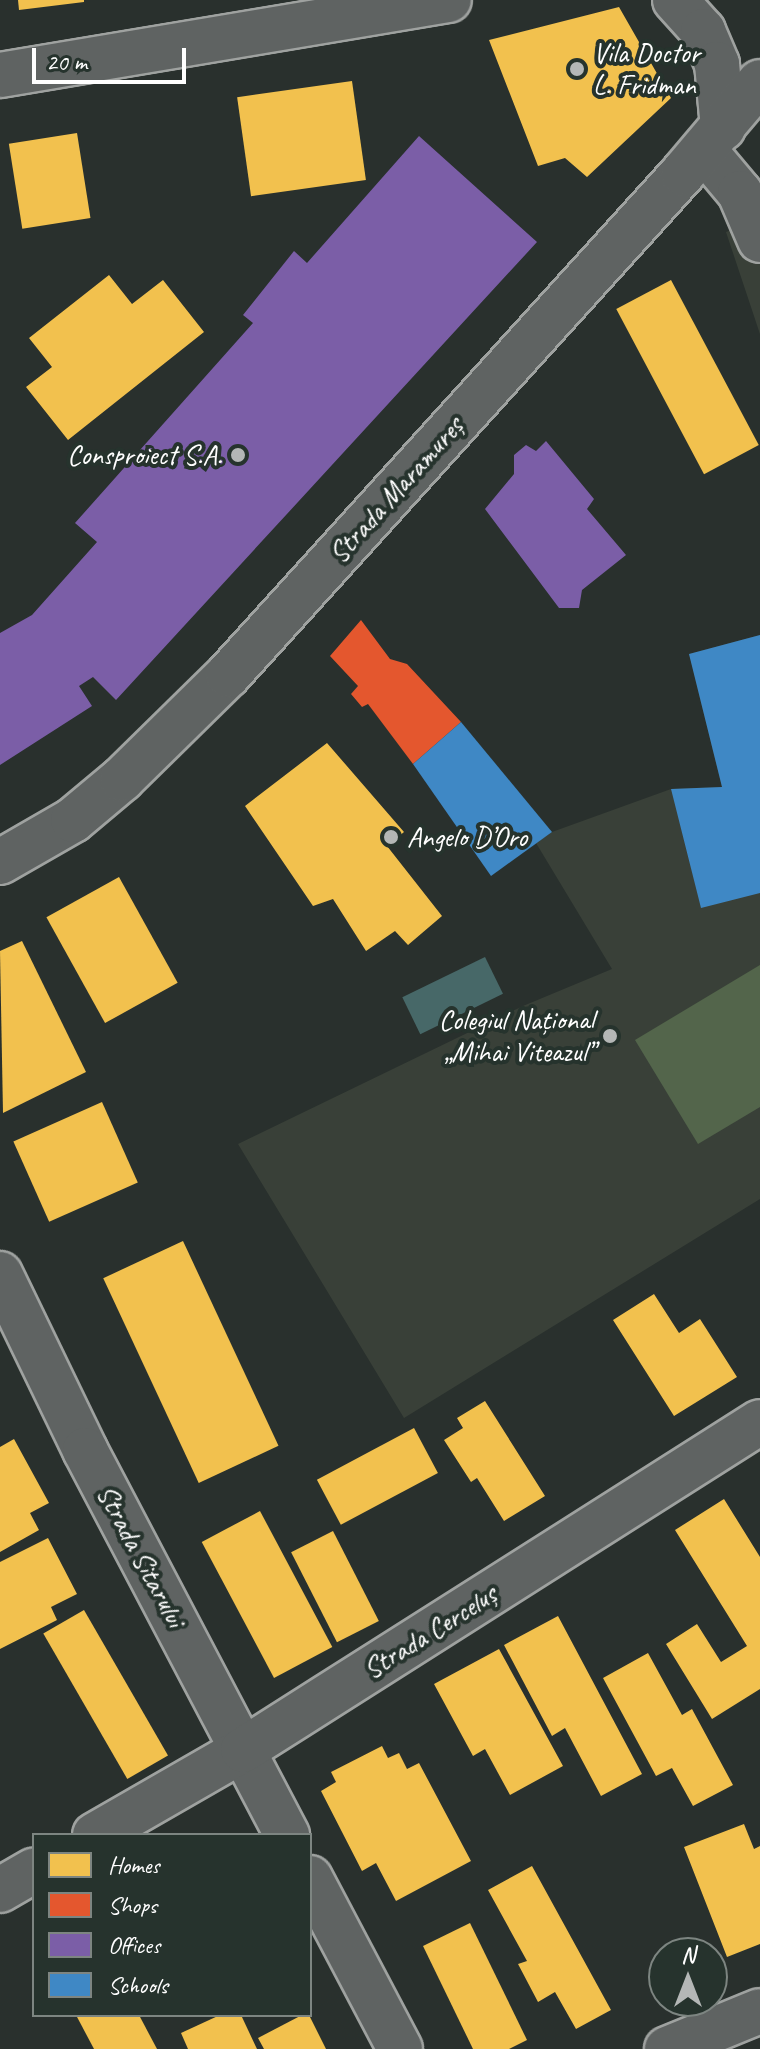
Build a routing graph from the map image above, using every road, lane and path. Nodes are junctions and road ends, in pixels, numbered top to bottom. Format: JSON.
{"nodes":[{"id":1,"x":449,"y":0,"type":"edge"},
{"id":2,"x":675,"y":0,"type":"edge"},
{"id":3,"x":0,"y":75,"type":"edge"},
{"id":4,"x":760,"y":82,"type":"edge"},
{"id":5,"x":713,"y":139,"type":"junction"},
{"id":6,"x":760,"y":240,"type":"edge"},
{"id":7,"x":0,"y":862,"type":"edge"},
{"id":8,"x":0,"y":1274,"type":"edge"},
{"id":9,"x":760,"y":1422,"type":"edge"},
{"id":10,"x":243,"y":1750,"type":"junction"},
{"id":11,"x":98,"y":1833,"type":"edge"},
{"id":12,"x":286,"y":1833,"type":"edge"},
{"id":13,"x":32,"y":1871,"type":"edge"},
{"id":14,"x":312,"y":1882,"type":"edge"},
{"id":15,"x":0,"y":1890,"type":"edge"},
{"id":16,"x":760,"y":2011,"type":"edge"},
{"id":17,"x":400,"y":2049,"type":"edge"},
{"id":18,"x":667,"y":2049,"type":"edge"}],
"edges":[{"from":1,"to":3,"type":"street"},
{"from":2,"to":5,"type":"street"},
{"from":4,"to":5,"type":"street","name":"Strada Maramureș"},
{"from":5,"to":6,"type":"street"},
{"from":5,"to":7,"type":"street","name":"Strada Maramureș"},
{"from":8,"to":10,"type":"street","name":"Strada Sitarului"},
{"from":9,"to":10,"type":"street","name":"Strada Cerceluș"},
{"from":10,"to":11,"type":"street","name":"Strada Cerceluș"},
{"from":10,"to":12,"type":"street","name":"Strada Sitarului"},
{"from":13,"to":15,"type":"street"},
{"from":14,"to":17,"type":"street"},
{"from":16,"to":18,"type":"street"}]}
